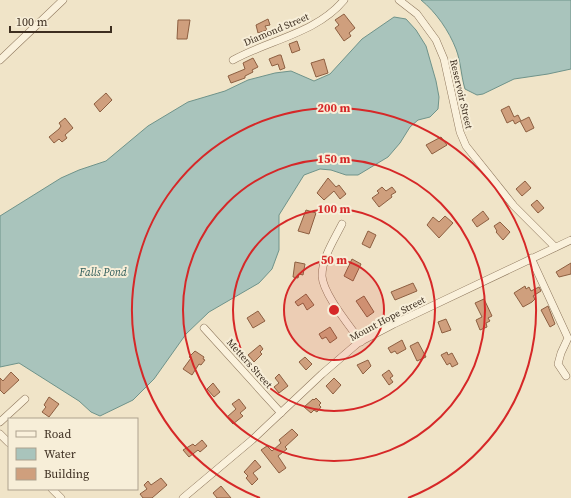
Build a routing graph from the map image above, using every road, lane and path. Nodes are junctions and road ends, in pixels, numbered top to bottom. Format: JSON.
{"nodes":[{"id":1,"x":63,"y":0,"type":"edge"},
{"id":2,"x":344,"y":0,"type":"edge"},
{"id":3,"x":399,"y":0,"type":"edge"},
{"id":4,"x":0,"y":60,"type":"edge"},
{"id":5,"x":233,"y":60,"type":"dead end"},
{"id":6,"x":342,"y":224,"type":"dead end"},
{"id":7,"x":571,"y":240,"type":"edge"},
{"id":8,"x":555,"y":247,"type":"junction"},
{"id":9,"x":531,"y":258,"type":"junction"},
{"id":10,"x":204,"y":328,"type":"dead end"},
{"id":11,"x":361,"y":342,"type":"junction"},
{"id":12,"x":566,"y":376,"type":"dead end"},
{"id":13,"x":25,"y":399,"type":"dead end"},
{"id":14,"x":280,"y":413,"type":"junction"},
{"id":15,"x":0,"y":422,"type":"edge"},
{"id":16,"x":0,"y":434,"type":"edge"},
{"id":17,"x":8,"y":442,"type":"edge"},
{"id":18,"x":53,"y":490,"type":"edge"},
{"id":19,"x":61,"y":498,"type":"edge"},
{"id":20,"x":183,"y":498,"type":"edge"}],
"edges":[{"from":1,"to":4,"type":"street"},
{"from":2,"to":5,"type":"street","name":"Diamond Street"},
{"from":3,"to":8,"type":"street","name":"Reservoir Street"},
{"from":6,"to":11,"type":"street"},
{"from":7,"to":8,"type":"street","name":"Mount Hope Street"},
{"from":8,"to":9,"type":"street","name":"Mount Hope Street"},
{"from":9,"to":11,"type":"street","name":"Mount Hope Street"},
{"from":9,"to":12,"type":"street"},
{"from":10,"to":14,"type":"street","name":"Metters Street"},
{"from":11,"to":14,"type":"street","name":"Mount Hope Street"},
{"from":13,"to":15,"type":"street"},
{"from":14,"to":20,"type":"street","name":"Mount Hope Street"},
{"from":16,"to":17,"type":"street"},
{"from":18,"to":19,"type":"street"}]}
